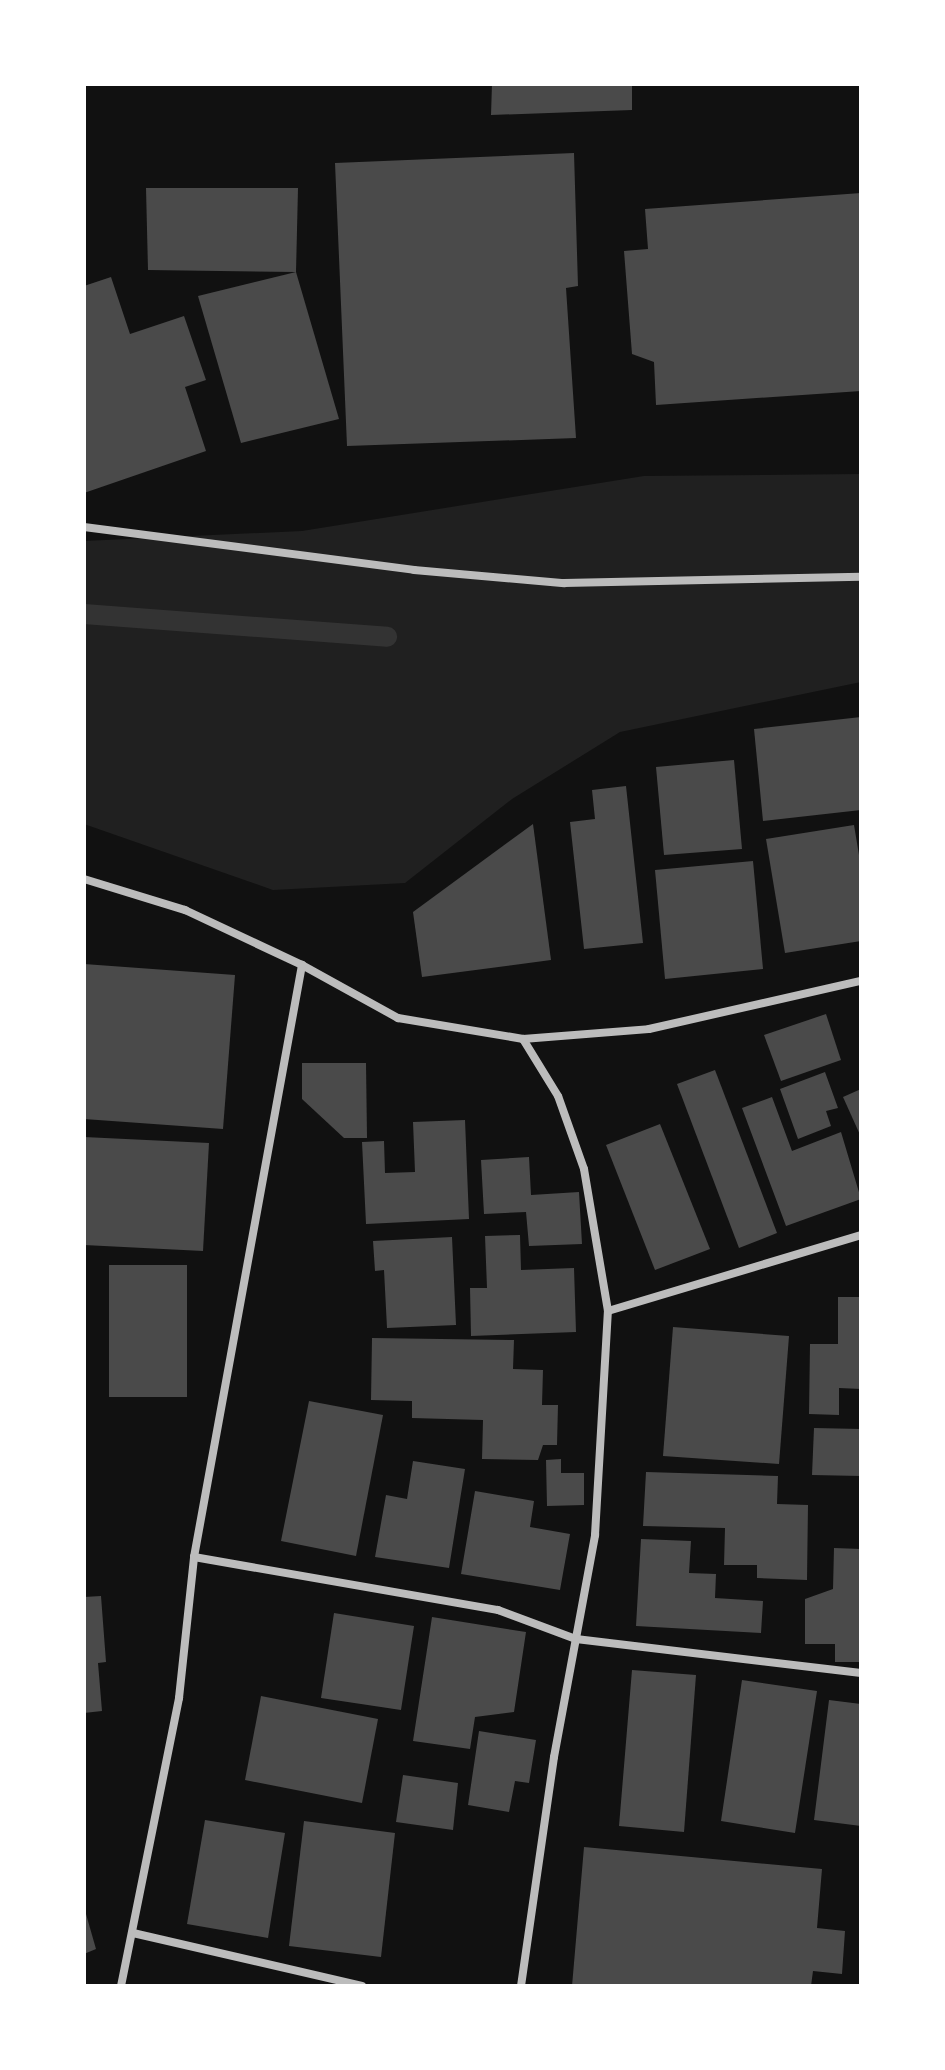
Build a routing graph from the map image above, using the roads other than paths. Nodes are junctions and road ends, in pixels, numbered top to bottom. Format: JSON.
{"nodes":[{"id":1,"x":84,"y":527,"type":"edge"},
{"id":2,"x":861,"y":577,"type":"edge"},
{"id":3,"x":84,"y":879,"type":"edge"},
{"id":4,"x":302,"y":965,"type":"junction"},
{"id":5,"x":861,"y":981,"type":"edge"},
{"id":6,"x":523,"y":1039,"type":"junction"},
{"id":7,"x":861,"y":1235,"type":"edge"},
{"id":8,"x":608,"y":1311,"type":"junction"},
{"id":9,"x":194,"y":1557,"type":"junction"},
{"id":10,"x":576,"y":1639,"type":"junction"},
{"id":11,"x":861,"y":1673,"type":"edge"},
{"id":12,"x":133,"y":1933,"type":"junction"},
{"id":13,"x":121,"y":1986,"type":"edge"},
{"id":14,"x":362,"y":1986,"type":"edge"},
{"id":15,"x":521,"y":1986,"type":"edge"}],
"edges":[{"from":1,"to":2,"type":"street"},
{"from":3,"to":4,"type":"street"},
{"from":4,"to":6,"type":"street"},
{"from":4,"to":9,"type":"street"},
{"from":5,"to":6,"type":"street"},
{"from":6,"to":8,"type":"street"},
{"from":7,"to":8,"type":"street"},
{"from":8,"to":10,"type":"street"},
{"from":9,"to":10,"type":"street"},
{"from":9,"to":12,"type":"street"},
{"from":10,"to":11,"type":"street"},
{"from":10,"to":15,"type":"street"},
{"from":12,"to":13,"type":"street"},
{"from":12,"to":14,"type":"street"}]}
